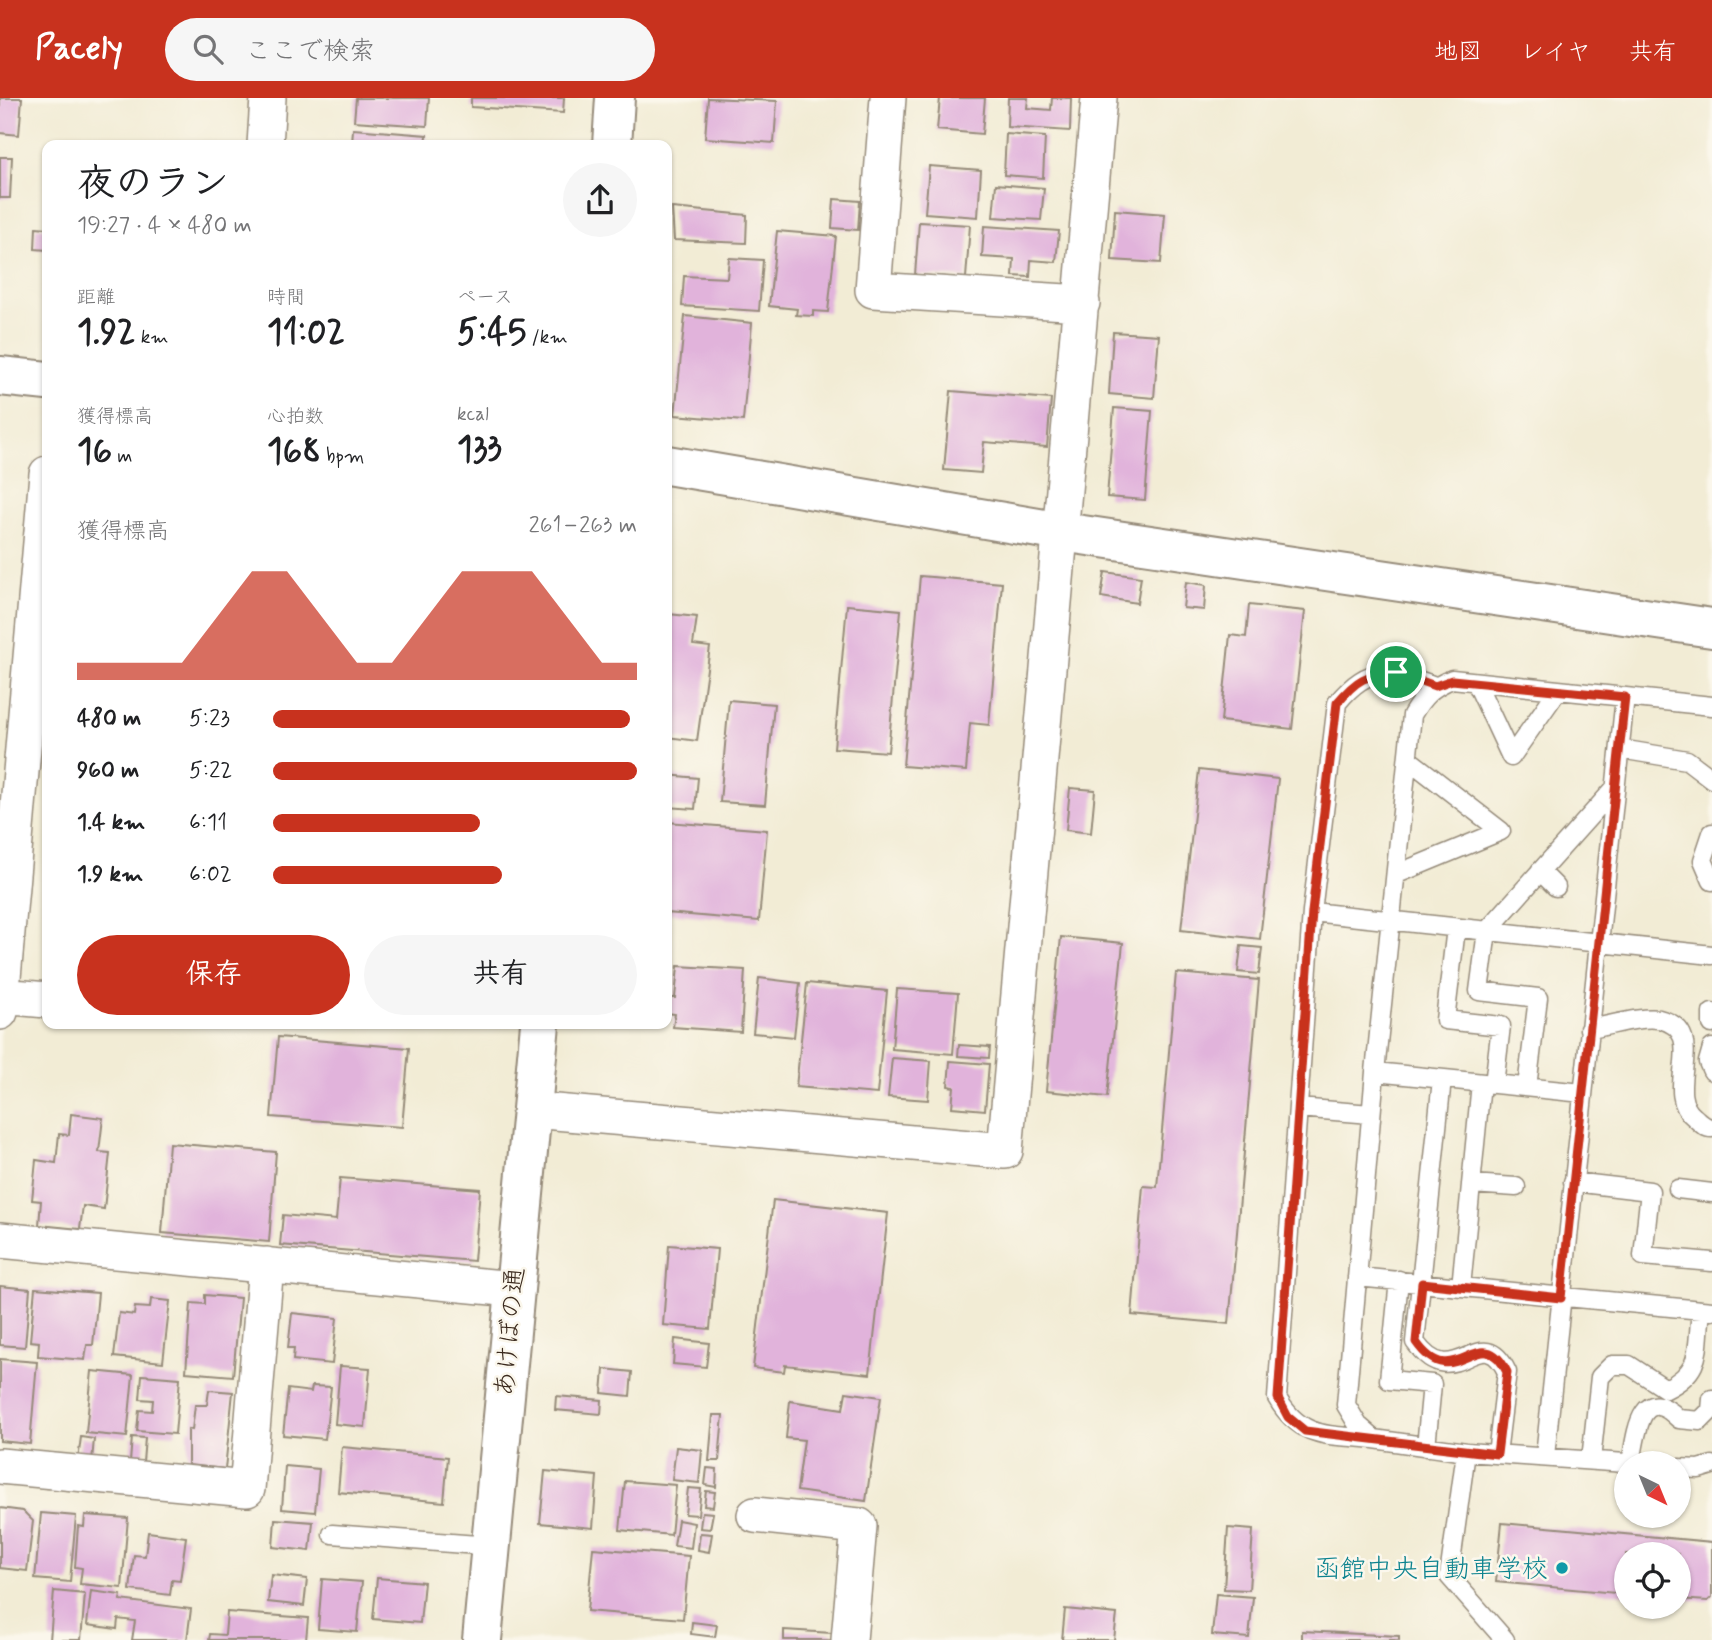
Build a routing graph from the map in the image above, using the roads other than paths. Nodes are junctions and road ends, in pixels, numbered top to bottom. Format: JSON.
{"nodes":[{"id":1,"x":268,"y":98,"type":"edge"},
{"id":2,"x":615,"y":98,"type":"edge"},
{"id":3,"x":888,"y":98,"type":"edge"},
{"id":4,"x":1098,"y":98,"type":"edge"},
{"id":5,"x":265,"y":140,"type":"edge"},
{"id":6,"x":612,"y":140,"type":"edge"},
{"id":7,"x":1082,"y":303,"type":"junction"},
{"id":8,"x":0,"y":376,"type":"edge"},
{"id":9,"x":42,"y":380,"type":"edge"},
{"id":10,"x":672,"y":466,"type":"edge"},
{"id":11,"x":42,"y":532,"type":"edge"},
{"id":12,"x":1062,"y":532,"type":"junction"},
{"id":13,"x":1712,"y":628,"type":"edge"},
{"id":14,"x":1476,"y":682,"type":"junction"},
{"id":15,"x":1435,"y":686,"type":"junction"},
{"id":16,"x":1558,"y":690,"type":"junction"},
{"id":17,"x":1625,"y":697,"type":"junction"},
{"id":18,"x":1712,"y":706,"type":"edge"},
{"id":19,"x":1620,"y":749,"type":"junction"},
{"id":20,"x":1408,"y":759,"type":"junction"},
{"id":21,"x":1712,"y":779,"type":"edge"},
{"id":22,"x":1615,"y":788,"type":"junction"},
{"id":23,"x":1712,"y":833,"type":"edge"},
{"id":24,"x":1540,"y":870,"type":"junction"},
{"id":25,"x":1397,"y":874,"type":"junction"},
{"id":26,"x":1712,"y":881,"type":"edge"},
{"id":27,"x":1556,"y":887,"type":"dead end"},
{"id":28,"x":1312,"y":912,"type":"junction"},
{"id":29,"x":1393,"y":921,"type":"junction"},
{"id":30,"x":1456,"y":928,"type":"junction"},
{"id":31,"x":1487,"y":931,"type":"junction"},
{"id":32,"x":1598,"y":943,"type":"junction"},
{"id":33,"x":1712,"y":955,"type":"edge"},
{"id":34,"x":42,"y":1000,"type":"edge"},
{"id":35,"x":1,"y":1004,"type":"edge"},
{"id":36,"x":1712,"y":1013,"type":"edge"},
{"id":37,"x":1712,"y":1024,"type":"edge"},
{"id":38,"x":540,"y":1029,"type":"edge"},
{"id":39,"x":1589,"y":1029,"type":"junction"},
{"id":40,"x":1712,"y":1048,"type":"edge"},
{"id":41,"x":1712,"y":1071,"type":"edge"},
{"id":42,"x":1375,"y":1072,"type":"junction"},
{"id":43,"x":1442,"y":1079,"type":"junction"},
{"id":44,"x":1488,"y":1083,"type":"junction"},
{"id":45,"x":1527,"y":1087,"type":"junction"},
{"id":46,"x":1583,"y":1093,"type":"junction"},
{"id":47,"x":1298,"y":1108,"type":"junction"},
{"id":48,"x":532,"y":1110,"type":"junction"},
{"id":49,"x":1371,"y":1114,"type":"junction"},
{"id":50,"x":1712,"y":1128,"type":"edge"},
{"id":51,"x":1573,"y":1182,"type":"junction"},
{"id":52,"x":1471,"y":1184,"type":"junction"},
{"id":53,"x":1516,"y":1187,"type":"dead end"},
{"id":54,"x":1678,"y":1189,"type":"dead end"},
{"id":55,"x":1712,"y":1193,"type":"edge"},
{"id":56,"x":0,"y":1240,"type":"edge"},
{"id":57,"x":1712,"y":1262,"type":"edge"},
{"id":58,"x":266,"y":1265,"type":"junction"},
{"id":59,"x":1357,"y":1277,"type":"junction"},
{"id":60,"x":1399,"y":1280,"type":"junction"},
{"id":61,"x":1422,"y":1283,"type":"junction"},
{"id":62,"x":1461,"y":1287,"type":"junction"},
{"id":63,"x":513,"y":1289,"type":"junction"},
{"id":64,"x":1561,"y":1298,"type":"junction"},
{"id":65,"x":1707,"y":1311,"type":"edge"},
{"id":66,"x":1712,"y":1399,"type":"edge"},
{"id":67,"x":1374,"y":1440,"type":"junction"},
{"id":68,"x":1426,"y":1447,"type":"junction"},
{"id":69,"x":1634,"y":1451,"type":"edge"},
{"id":70,"x":1466,"y":1452,"type":"junction"},
{"id":71,"x":1497,"y":1454,"type":"junction"},
{"id":72,"x":1545,"y":1456,"type":"junction"},
{"id":73,"x":1591,"y":1460,"type":"junction"},
{"id":74,"x":1614,"y":1462,"type":"edge"},
{"id":75,"x":1712,"y":1465,"type":"edge"},
{"id":76,"x":0,"y":1466,"type":"edge"},
{"id":77,"x":1691,"y":1469,"type":"edge"},
{"id":78,"x":755,"y":1515,"type":"dead end"},
{"id":79,"x":332,"y":1534,"type":"dead end"},
{"id":80,"x":491,"y":1546,"type":"junction"},
{"id":81,"x":482,"y":1640,"type":"edge"},
{"id":82,"x":849,"y":1640,"type":"edge"},
{"id":83,"x":1505,"y":1640,"type":"edge"}],
"edges":[{"from":1,"to":5,"type":"street"},
{"from":2,"to":6,"type":"street"},
{"from":3,"to":7,"type":"street"},
{"from":4,"to":7,"type":"street"},
{"from":7,"to":12,"type":"street"},
{"from":8,"to":9,"type":"street"},
{"from":10,"to":12,"type":"street"},
{"from":11,"to":35,"type":"street"},
{"from":12,"to":13,"type":"street"},
{"from":12,"to":48,"type":"street"},
{"from":14,"to":15,"type":"lane"},
{"from":14,"to":16,"type":"lane"},
{"from":14,"to":16,"type":"lane"},
{"from":15,"to":20,"type":"lane"},
{"from":15,"to":28,"type":"lane"},
{"from":16,"to":17,"type":"lane"},
{"from":17,"to":18,"type":"lane"},
{"from":17,"to":19,"type":"lane"},
{"from":19,"to":21,"type":"lane"},
{"from":19,"to":22,"type":"lane"},
{"from":20,"to":25,"type":"lane"},
{"from":20,"to":25,"type":"lane"},
{"from":22,"to":24,"type":"lane"},
{"from":22,"to":32,"type":"lane"},
{"from":23,"to":26,"type":"lane"},
{"from":24,"to":27,"type":"lane"},
{"from":24,"to":31,"type":"lane"},
{"from":25,"to":29,"type":"lane"},
{"from":28,"to":29,"type":"lane"},
{"from":28,"to":47,"type":"lane"},
{"from":29,"to":30,"type":"lane"},
{"from":29,"to":42,"type":"lane"},
{"from":30,"to":31,"type":"lane"},
{"from":30,"to":44,"type":"lane"},
{"from":31,"to":32,"type":"lane"},
{"from":31,"to":45,"type":"lane"},
{"from":32,"to":33,"type":"lane"},
{"from":32,"to":39,"type":"lane"},
{"from":34,"to":35,"type":"street"},
{"from":36,"to":37,"type":"lane"},
{"from":38,"to":48,"type":"street","name":"あけぼの通"},
{"from":39,"to":46,"type":"lane"},
{"from":39,"to":50,"type":"lane"},
{"from":40,"to":41,"type":"lane"},
{"from":42,"to":43,"type":"lane"},
{"from":42,"to":49,"type":"lane"},
{"from":43,"to":44,"type":"lane"},
{"from":43,"to":61,"type":"lane"},
{"from":44,"to":45,"type":"lane"},
{"from":44,"to":52,"type":"lane"},
{"from":45,"to":46,"type":"lane"},
{"from":46,"to":51,"type":"lane"},
{"from":47,"to":49,"type":"lane"},
{"from":47,"to":67,"type":"lane"},
{"from":48,"to":63,"type":"street","name":"あけぼの通"},
{"from":49,"to":59,"type":"lane"},
{"from":51,"to":57,"type":"lane"},
{"from":51,"to":64,"type":"lane"},
{"from":52,"to":53,"type":"lane"},
{"from":52,"to":62,"type":"lane"},
{"from":54,"to":55,"type":"lane"},
{"from":56,"to":58,"type":"street"},
{"from":58,"to":63,"type":"street"},
{"from":58,"to":76,"type":"street"},
{"from":59,"to":60,"type":"lane"},
{"from":59,"to":67,"type":"lane"},
{"from":60,"to":61,"type":"lane"},
{"from":60,"to":68,"type":"lane"},
{"from":61,"to":62,"type":"lane"},
{"from":61,"to":71,"type":"lane"},
{"from":62,"to":64,"type":"lane"},
{"from":63,"to":80,"type":"street","name":"あけぼの通"},
{"from":64,"to":65,"type":"lane"},
{"from":64,"to":72,"type":"lane"},
{"from":65,"to":73,"type":"lane"},
{"from":66,"to":69,"type":"lane"},
{"from":67,"to":68,"type":"lane"},
{"from":68,"to":70,"type":"lane"},
{"from":70,"to":71,"type":"lane"},
{"from":70,"to":83,"type":"lane"},
{"from":71,"to":72,"type":"lane"},
{"from":72,"to":73,"type":"lane"},
{"from":73,"to":74,"type":"lane"},
{"from":75,"to":77,"type":"lane"},
{"from":78,"to":82,"type":"street"},
{"from":79,"to":80,"type":"lane"},
{"from":80,"to":81,"type":"street","name":"あけぼの通"}]}
